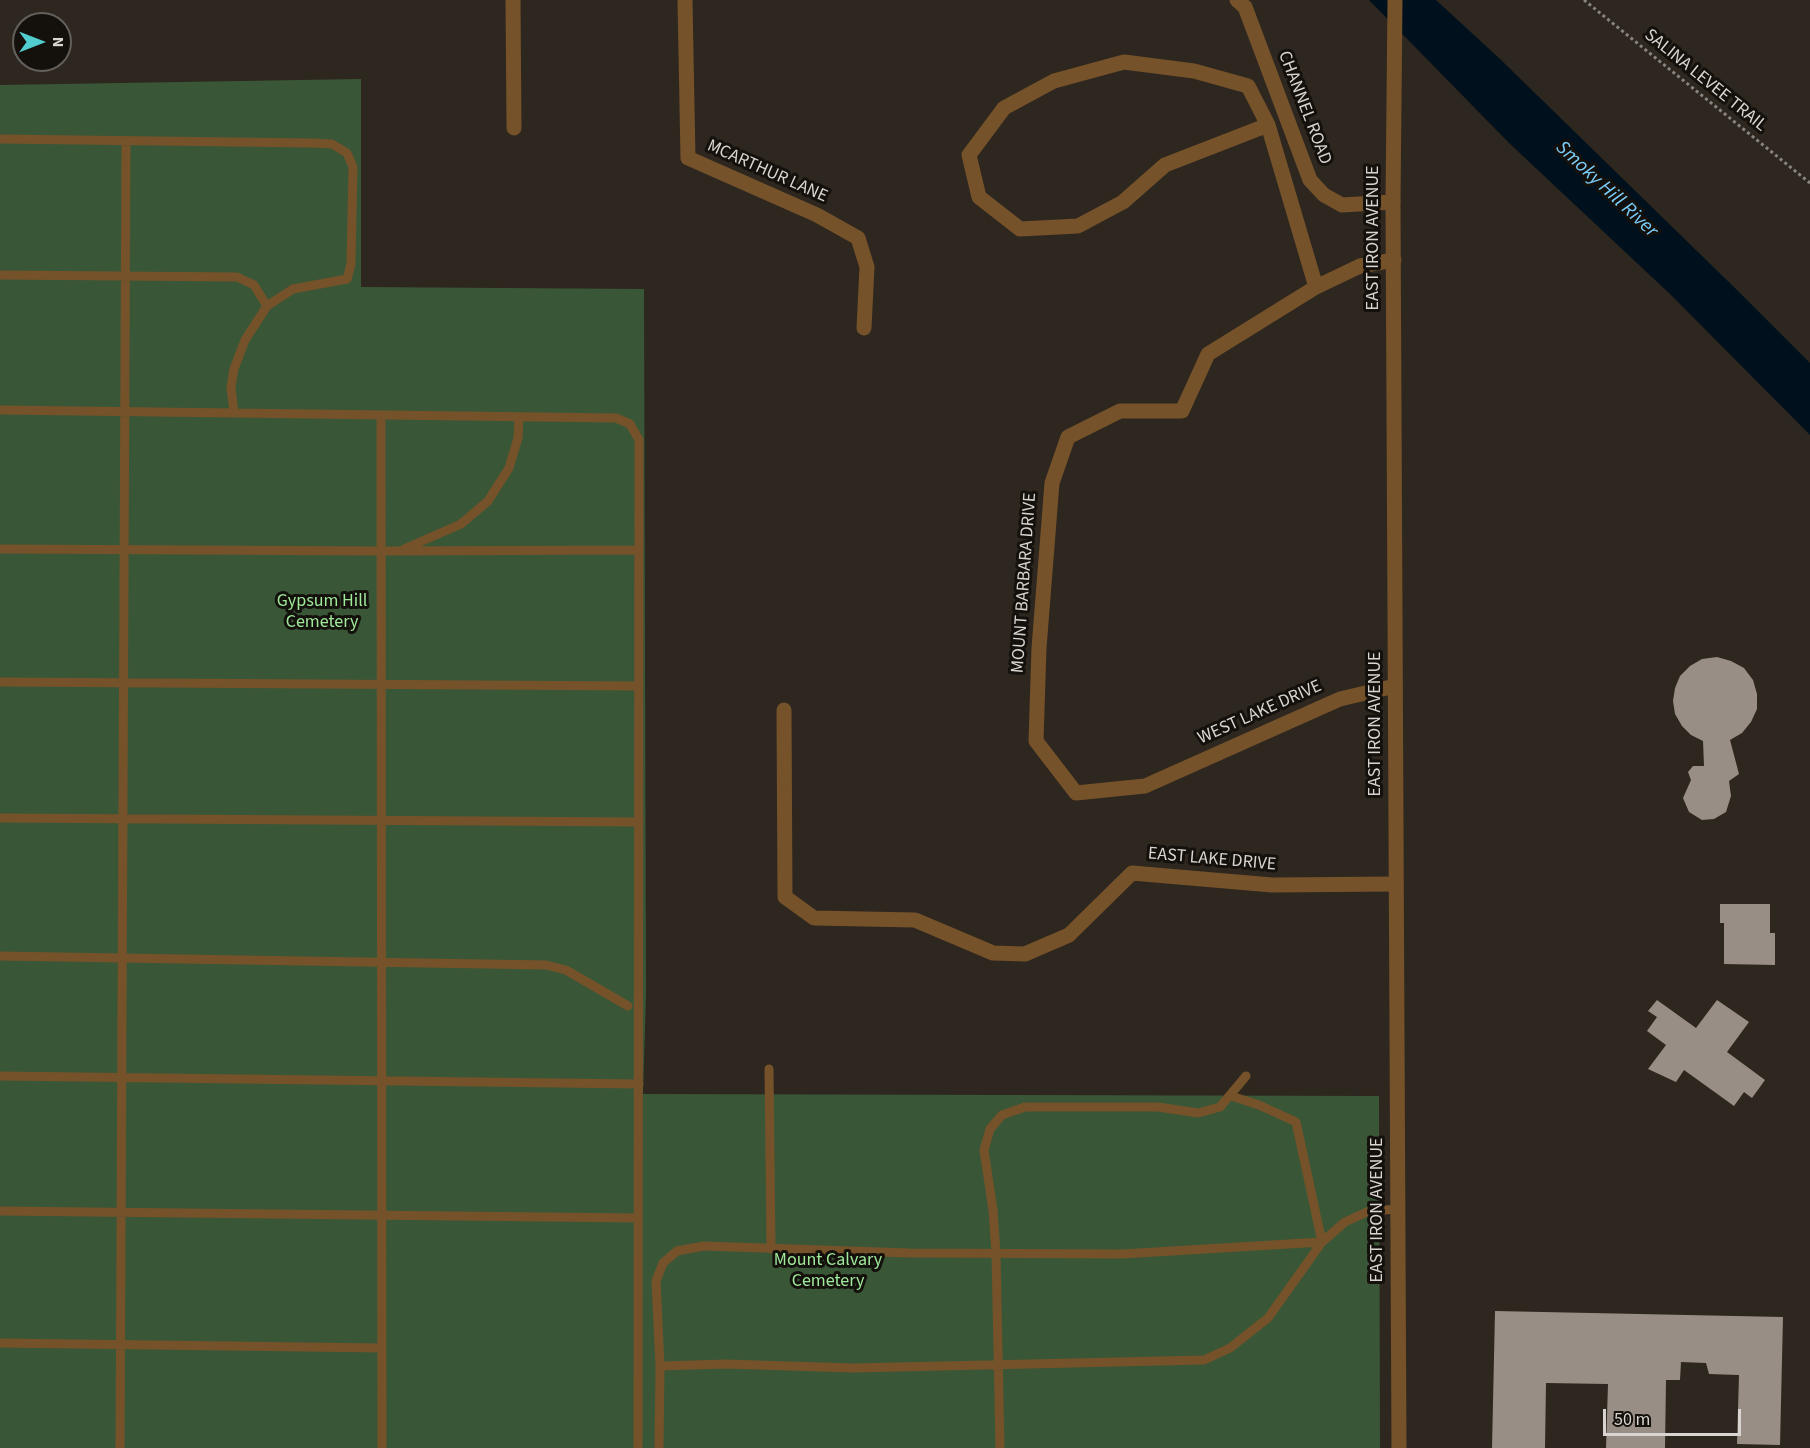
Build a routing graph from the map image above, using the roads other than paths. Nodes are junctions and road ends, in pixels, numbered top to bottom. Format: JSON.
{"nodes":[{"id":1,"x":513,"y":0,"type":"edge"},
{"id":2,"x":685,"y":0,"type":"edge"},
{"id":3,"x":1237,"y":0,"type":"edge"},
{"id":4,"x":1395,"y":0,"type":"edge"},
{"id":5,"x":1268,"y":125,"type":"junction"},
{"id":6,"x":514,"y":128,"type":"dead end"},
{"id":7,"x":0,"y":139,"type":"edge"},
{"id":8,"x":126,"y":141,"type":"junction"},
{"id":9,"x":1393,"y":202,"type":"junction"},
{"id":10,"x":1394,"y":260,"type":"junction"},
{"id":11,"x":0,"y":275,"type":"edge"},
{"id":12,"x":125,"y":276,"type":"junction"},
{"id":13,"x":1316,"y":287,"type":"junction"},
{"id":14,"x":267,"y":306,"type":"junction"},
{"id":15,"x":864,"y":328,"type":"dead end"},
{"id":16,"x":0,"y":410,"type":"edge"},
{"id":17,"x":125,"y":412,"type":"junction"},
{"id":18,"x":234,"y":413,"type":"junction"},
{"id":19,"x":381,"y":415,"type":"junction"},
{"id":20,"x":519,"y":417,"type":"junction"},
{"id":21,"x":0,"y":549,"type":"edge"},
{"id":22,"x":124,"y":550,"type":"junction"},
{"id":23,"x":639,"y":550,"type":"junction"},
{"id":24,"x":381,"y":551,"type":"junction"},
{"id":25,"x":399,"y":551,"type":"junction"},
{"id":26,"x":0,"y":682,"type":"edge"},
{"id":27,"x":124,"y":683,"type":"junction"},
{"id":28,"x":381,"y":685,"type":"junction"},
{"id":29,"x":639,"y":686,"type":"junction"},
{"id":30,"x":1395,"y":686,"type":"junction"},
{"id":31,"x":784,"y":710,"type":"dead end"},
{"id":32,"x":1145,"y":786,"type":"joint"},
{"id":33,"x":0,"y":819,"type":"edge"},
{"id":34,"x":123,"y":819,"type":"junction"},
{"id":35,"x":381,"y":821,"type":"junction"},
{"id":36,"x":639,"y":822,"type":"junction"},
{"id":37,"x":1396,"y":884,"type":"junction"},
{"id":38,"x":0,"y":956,"type":"edge"},
{"id":39,"x":121,"y":958,"type":"junction"},
{"id":40,"x":381,"y":962,"type":"junction"},
{"id":41,"x":628,"y":1006,"type":"dead end"},
{"id":42,"x":770,"y":1069,"type":"dead end"},
{"id":43,"x":0,"y":1076,"type":"edge"},
{"id":44,"x":1246,"y":1076,"type":"dead end"},
{"id":45,"x":122,"y":1078,"type":"junction"},
{"id":46,"x":381,"y":1081,"type":"junction"},
{"id":47,"x":639,"y":1084,"type":"junction"},
{"id":48,"x":1231,"y":1096,"type":"junction"},
{"id":49,"x":1398,"y":1209,"type":"junction"},
{"id":50,"x":0,"y":1211,"type":"edge"},
{"id":51,"x":121,"y":1212,"type":"junction"},
{"id":52,"x":382,"y":1215,"type":"junction"},
{"id":53,"x":638,"y":1218,"type":"junction"},
{"id":54,"x":1322,"y":1242,"type":"junction"},
{"id":55,"x":771,"y":1249,"type":"junction"},
{"id":56,"x":996,"y":1253,"type":"junction"},
{"id":57,"x":0,"y":1343,"type":"edge"},
{"id":58,"x":120,"y":1344,"type":"junction"},
{"id":59,"x":382,"y":1348,"type":"junction"},
{"id":60,"x":997,"y":1365,"type":"junction"},
{"id":61,"x":660,"y":1366,"type":"junction"},
{"id":62,"x":120,"y":1448,"type":"edge"},
{"id":63,"x":382,"y":1448,"type":"edge"},
{"id":64,"x":638,"y":1448,"type":"edge"},
{"id":65,"x":659,"y":1448,"type":"edge"},
{"id":66,"x":1000,"y":1448,"type":"edge"},
{"id":67,"x":1398,"y":1448,"type":"edge"}],
"edges":[{"from":1,"to":6,"type":"street"},
{"from":2,"to":15,"type":"street","name":"MCARTHUR LANE"},
{"from":3,"to":9,"type":"street","name":"CHANNEL ROAD"},
{"from":4,"to":9,"type":"street","name":"EAST IRON AVENUE"},
{"from":5,"to":5,"type":"street"},
{"from":5,"to":13,"type":"street"},
{"from":7,"to":8,"type":"lane"},
{"from":8,"to":12,"type":"lane"},
{"from":8,"to":14,"type":"lane"},
{"from":9,"to":10,"type":"street","name":"EAST IRON AVENUE"},
{"from":10,"to":13,"type":"street","name":"MOUNT BARBARA DRIVE"},
{"from":10,"to":30,"type":"street","name":"EAST IRON AVENUE"},
{"from":11,"to":12,"type":"lane"},
{"from":12,"to":14,"type":"lane"},
{"from":12,"to":17,"type":"lane"},
{"from":13,"to":32,"type":"street","name":"MOUNT BARBARA DRIVE"},
{"from":14,"to":18,"type":"lane"},
{"from":16,"to":17,"type":"lane"},
{"from":17,"to":18,"type":"lane"},
{"from":17,"to":22,"type":"lane"},
{"from":18,"to":19,"type":"lane"},
{"from":19,"to":20,"type":"lane"},
{"from":19,"to":24,"type":"lane"},
{"from":20,"to":23,"type":"lane"},
{"from":20,"to":25,"type":"lane"},
{"from":21,"to":22,"type":"lane"},
{"from":22,"to":24,"type":"lane"},
{"from":22,"to":27,"type":"lane"},
{"from":23,"to":25,"type":"lane"},
{"from":23,"to":29,"type":"lane"},
{"from":24,"to":25,"type":"lane"},
{"from":24,"to":28,"type":"lane"},
{"from":26,"to":27,"type":"lane"},
{"from":27,"to":28,"type":"lane"},
{"from":27,"to":34,"type":"lane"},
{"from":28,"to":29,"type":"lane"},
{"from":28,"to":35,"type":"lane"},
{"from":29,"to":36,"type":"lane"},
{"from":30,"to":32,"type":"street","name":"WEST LAKE DRIVE"},
{"from":30,"to":37,"type":"street","name":"EAST IRON AVENUE"},
{"from":31,"to":37,"type":"street","name":"EAST LAKE DRIVE"},
{"from":33,"to":34,"type":"lane"},
{"from":34,"to":35,"type":"lane"},
{"from":34,"to":39,"type":"lane"},
{"from":35,"to":36,"type":"lane"},
{"from":35,"to":40,"type":"lane"},
{"from":36,"to":47,"type":"lane"},
{"from":37,"to":49,"type":"street","name":"EAST IRON AVENUE"},
{"from":38,"to":39,"type":"lane"},
{"from":39,"to":40,"type":"lane"},
{"from":39,"to":45,"type":"lane"},
{"from":40,"to":41,"type":"lane"},
{"from":40,"to":46,"type":"lane"},
{"from":42,"to":55,"type":"lane"},
{"from":43,"to":45,"type":"lane"},
{"from":44,"to":48,"type":"lane"},
{"from":45,"to":46,"type":"lane"},
{"from":45,"to":51,"type":"lane"},
{"from":46,"to":47,"type":"lane"},
{"from":46,"to":52,"type":"lane"},
{"from":47,"to":53,"type":"lane"},
{"from":48,"to":54,"type":"lane"},
{"from":48,"to":56,"type":"lane"},
{"from":49,"to":54,"type":"lane"},
{"from":49,"to":67,"type":"street","name":"EAST IRON AVENUE"},
{"from":50,"to":51,"type":"lane"},
{"from":51,"to":52,"type":"lane"},
{"from":51,"to":58,"type":"lane"},
{"from":52,"to":53,"type":"lane"},
{"from":52,"to":59,"type":"lane"},
{"from":53,"to":64,"type":"lane"},
{"from":54,"to":56,"type":"lane"},
{"from":54,"to":60,"type":"lane"},
{"from":55,"to":56,"type":"lane"},
{"from":55,"to":61,"type":"lane"},
{"from":56,"to":60,"type":"lane"},
{"from":57,"to":58,"type":"lane"},
{"from":58,"to":59,"type":"lane"},
{"from":58,"to":62,"type":"lane"},
{"from":59,"to":63,"type":"lane"},
{"from":60,"to":61,"type":"lane"},
{"from":60,"to":66,"type":"lane"},
{"from":61,"to":65,"type":"lane"}]}
